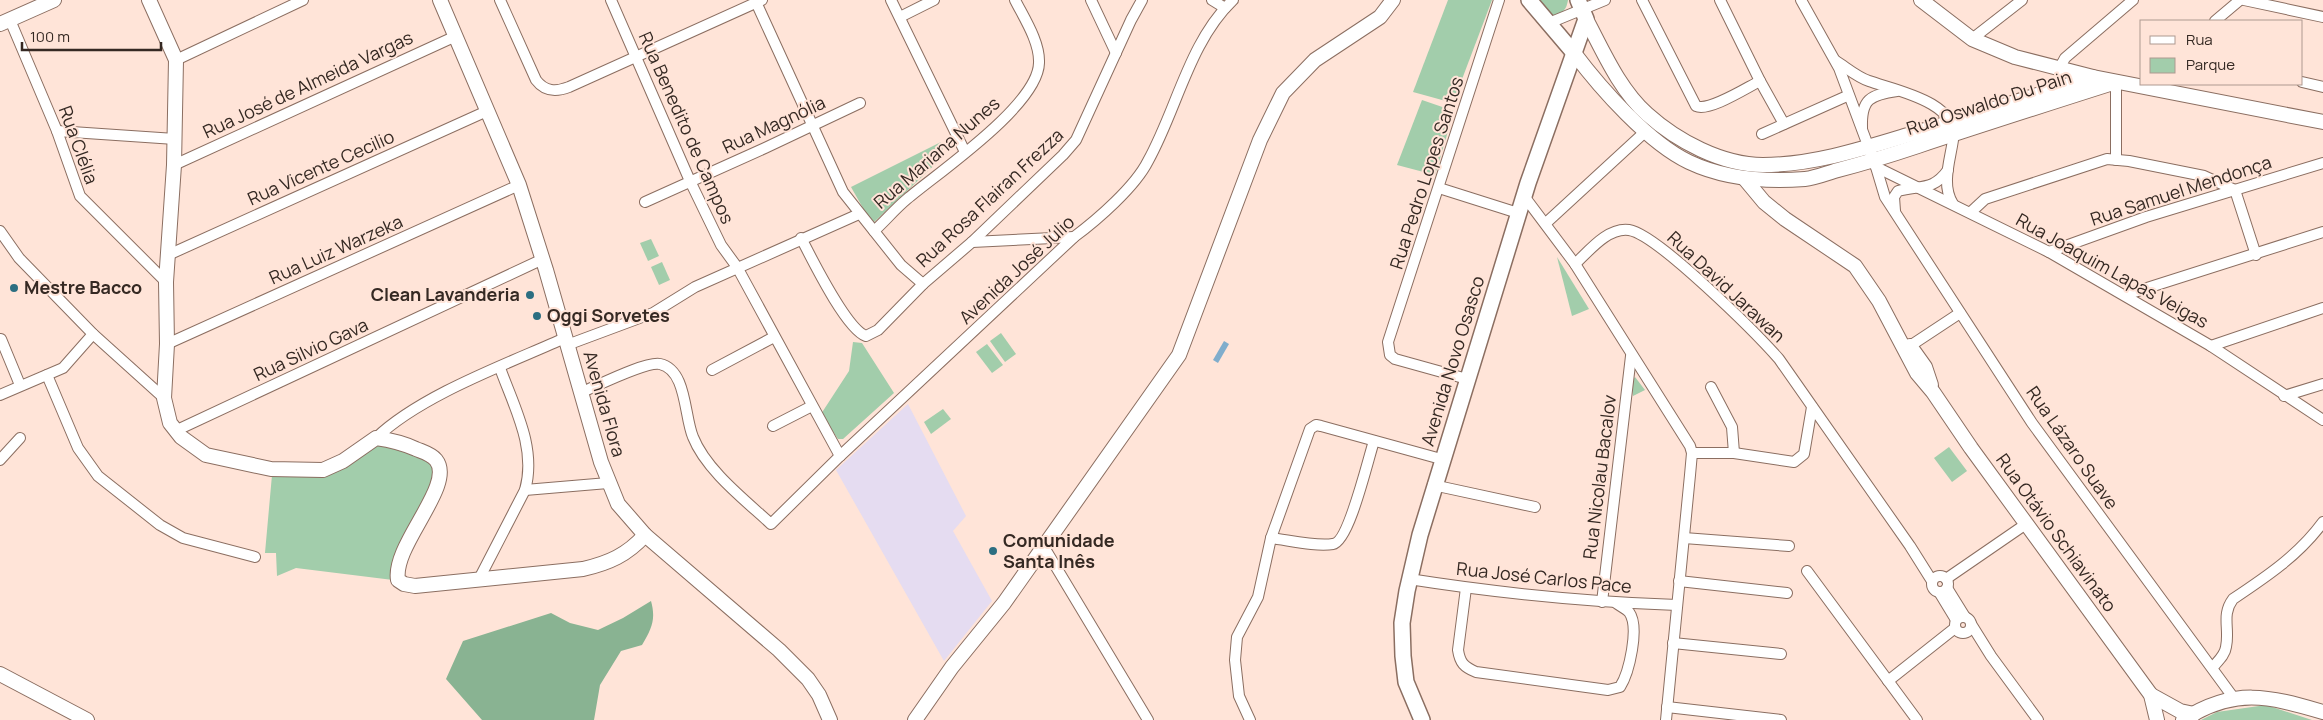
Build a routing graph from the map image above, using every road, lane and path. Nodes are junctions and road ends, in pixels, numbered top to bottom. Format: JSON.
{"nodes":[{"id":1,"x":54,"y":0,"type":"edge"},
{"id":2,"x":149,"y":0,"type":"edge"},
{"id":3,"x":304,"y":0,"type":"edge"},
{"id":4,"x":440,"y":0,"type":"edge"},
{"id":5,"x":500,"y":0,"type":"edge"},
{"id":6,"x":611,"y":0,"type":"edge"},
{"id":7,"x":891,"y":0,"type":"edge"},
{"id":8,"x":934,"y":0,"type":"edge"},
{"id":9,"x":1015,"y":0,"type":"edge"},
{"id":10,"x":1091,"y":0,"type":"edge"},
{"id":11,"x":1142,"y":0,"type":"edge"},
{"id":12,"x":1212,"y":0,"type":"edge"},
{"id":13,"x":1233,"y":0,"type":"edge"},
{"id":14,"x":1393,"y":0,"type":"edge"},
{"id":15,"x":1499,"y":0,"type":"edge"},
{"id":16,"x":1529,"y":0,"type":"edge"},
{"id":17,"x":1605,"y":0,"type":"edge"},
{"id":18,"x":1642,"y":0,"type":"edge"},
{"id":19,"x":1720,"y":0,"type":"edge"},
{"id":20,"x":1801,"y":0,"type":"edge"},
{"id":21,"x":1922,"y":0,"type":"edge"},
{"id":22,"x":2022,"y":0,"type":"edge"},
{"id":23,"x":2133,"y":0,"type":"edge"},
{"id":24,"x":2242,"y":0,"type":"edge"},
{"id":25,"x":758,"y":1,"type":"edge"},
{"id":26,"x":1225,"y":8,"type":"junction"},
{"id":27,"x":1582,"y":9,"type":"edge"},
{"id":28,"x":900,"y":17,"type":"junction"},
{"id":29,"x":2323,"y":17,"type":"edge"},
{"id":30,"x":2216,"y":20,"type":"edge"},
{"id":31,"x":5,"y":22,"type":"edge"},
{"id":32,"x":1549,"y":23,"type":"junction"},
{"id":33,"x":456,"y":36,"type":"junction"},
{"id":34,"x":1972,"y":39,"type":"junction"},
{"id":35,"x":1116,"y":53,"type":"junction"},
{"id":36,"x":1574,"y":53,"type":"junction"},
{"id":37,"x":635,"y":56,"type":"junction"},
{"id":38,"x":1833,"y":59,"type":"junction"},
{"id":39,"x":176,"y":60,"type":"junction"},
{"id":40,"x":2059,"y":69,"type":"junction"},
{"id":41,"x":2093,"y":77,"type":"junction"},
{"id":42,"x":1760,"y":81,"type":"junction"},
{"id":43,"x":2116,"y":82,"type":"junction"},
{"id":44,"x":2303,"y":82,"type":"edge"},
{"id":45,"x":2140,"y":84,"type":"edge"},
{"id":46,"x":2151,"y":85,"type":"edge"},
{"id":47,"x":2323,"y":87,"type":"edge"},
{"id":48,"x":1900,"y":90,"type":"junction"},
{"id":49,"x":1848,"y":96,"type":"junction"},
{"id":50,"x":860,"y":103,"type":"dead end"},
{"id":51,"x":487,"y":112,"type":"junction"},
{"id":52,"x":2323,"y":122,"type":"edge"},
{"id":53,"x":1784,"y":124,"type":"junction"},
{"id":54,"x":812,"y":126,"type":"junction"},
{"id":55,"x":1952,"y":128,"type":"junction"},
{"id":56,"x":57,"y":131,"type":"junction"},
{"id":57,"x":1646,"y":131,"type":"junction"},
{"id":58,"x":1862,"y":133,"type":"junction"},
{"id":59,"x":1762,"y":134,"type":"dead end"},
{"id":60,"x":175,"y":139,"type":"junction"},
{"id":61,"x":1867,"y":147,"type":"junction"},
{"id":62,"x":965,"y":152,"type":"junction"},
{"id":63,"x":2116,"y":160,"type":"junction"},
{"id":64,"x":2323,"y":163,"type":"edge"},
{"id":65,"x":1875,"y":164,"type":"junction"},
{"id":66,"x":174,"y":165,"type":"junction"},
{"id":67,"x":1949,"y":169,"type":"junction"},
{"id":68,"x":1744,"y":178,"type":"junction"},
{"id":69,"x":690,"y":181,"type":"junction"},
{"id":70,"x":519,"y":185,"type":"junction"},
{"id":71,"x":1439,"y":188,"type":"junction"},
{"id":72,"x":1920,"y":188,"type":"junction"},
{"id":73,"x":2235,"y":190,"type":"junction"},
{"id":74,"x":1524,"y":196,"type":"junction"},
{"id":75,"x":645,"y":202,"type":"dead end"},
{"id":76,"x":1953,"y":204,"type":"junction"},
{"id":77,"x":1894,"y":211,"type":"junction"},
{"id":78,"x":1971,"y":212,"type":"junction"},
{"id":79,"x":1518,"y":213,"type":"junction"},
{"id":80,"x":859,"y":214,"type":"junction"},
{"id":81,"x":1546,"y":224,"type":"junction"},
{"id":82,"x":0,"y":231,"type":"edge"},
{"id":83,"x":874,"y":231,"type":"junction"},
{"id":84,"x":2323,"y":232,"type":"edge"},
{"id":85,"x":1074,"y":237,"type":"junction"},
{"id":86,"x":801,"y":238,"type":"junction"},
{"id":87,"x":972,"y":242,"type":"junction"},
{"id":88,"x":2049,"y":252,"type":"junction"},
{"id":89,"x":168,"y":255,"type":"junction"},
{"id":90,"x":2256,"y":255,"type":"junction"},
{"id":91,"x":543,"y":259,"type":"junction"},
{"id":92,"x":1575,"y":264,"type":"junction"},
{"id":93,"x":737,"y":267,"type":"junction"},
{"id":94,"x":166,"y":282,"type":"junction"},
{"id":95,"x":923,"y":284,"type":"junction"},
{"id":96,"x":2125,"y":296,"type":"junction"},
{"id":97,"x":2323,"y":308,"type":"edge"},
{"id":98,"x":1960,"y":313,"type":"junction"},
{"id":99,"x":93,"y":334,"type":"junction"},
{"id":100,"x":774,"y":337,"type":"junction"},
{"id":101,"x":2,"y":339,"type":"dead end"},
{"id":102,"x":566,"y":342,"type":"junction"},
{"id":103,"x":167,"y":344,"type":"junction"},
{"id":104,"x":2211,"y":346,"type":"junction"},
{"id":105,"x":1907,"y":348,"type":"junction"},
{"id":106,"x":1632,"y":356,"type":"junction"},
{"id":107,"x":500,"y":368,"type":"junction"},
{"id":108,"x":712,"y":370,"type":"dead end"},
{"id":109,"x":47,"y":375,"type":"junction"},
{"id":110,"x":1467,"y":379,"type":"junction"},
{"id":111,"x":2323,"y":384,"type":"edge"},
{"id":112,"x":20,"y":385,"type":"junction"},
{"id":113,"x":1711,"y":388,"type":"dead end"},
{"id":114,"x":582,"y":392,"type":"junction"},
{"id":115,"x":0,"y":395,"type":"edge"},
{"id":116,"x":2284,"y":396,"type":"junction"},
{"id":117,"x":164,"y":398,"type":"junction"},
{"id":118,"x":812,"y":406,"type":"junction"},
{"id":119,"x":1812,"y":407,"type":"junction"},
{"id":120,"x":2323,"y":420,"type":"edge"},
{"id":121,"x":773,"y":426,"type":"dead end"},
{"id":122,"x":175,"y":431,"type":"junction"},
{"id":123,"x":20,"y":438,"type":"dead end"},
{"id":124,"x":376,"y":438,"type":"junction"},
{"id":125,"x":1374,"y":441,"type":"junction"},
{"id":126,"x":1692,"y":453,"type":"junction"},
{"id":127,"x":1734,"y":454,"type":"junction"},
{"id":128,"x":840,"y":456,"type":"junction"},
{"id":129,"x":1441,"y":459,"type":"junction"},
{"id":130,"x":0,"y":460,"type":"edge"},
{"id":131,"x":608,"y":483,"type":"junction"},
{"id":132,"x":1433,"y":485,"type":"junction"},
{"id":133,"x":524,"y":490,"type":"junction"},
{"id":134,"x":1535,"y":507,"type":"dead end"},
{"id":135,"x":2323,"y":522,"type":"edge"},
{"id":136,"x":2026,"y":524,"type":"junction"},
{"id":137,"x":645,"y":535,"type":"junction"},
{"id":138,"x":1271,"y":538,"type":"junction"},
{"id":139,"x":1684,"y":538,"type":"junction"},
{"id":140,"x":1789,"y":546,"type":"dead end"},
{"id":141,"x":1044,"y":547,"type":"junction"},
{"id":142,"x":255,"y":557,"type":"dead end"},
{"id":143,"x":1807,"y":571,"type":"dead end"},
{"id":144,"x":1409,"y":579,"type":"junction"},
{"id":145,"x":478,"y":581,"type":"junction"},
{"id":146,"x":1679,"y":582,"type":"junction"},
{"id":147,"x":1941,"y":583,"type":"junction"},
{"id":148,"x":1466,"y":588,"type":"junction"},
{"id":149,"x":1787,"y":594,"type":"dead end"},
{"id":150,"x":1602,"y":602,"type":"junction"},
{"id":151,"x":1616,"y":603,"type":"junction"},
{"id":152,"x":1677,"y":605,"type":"junction"},
{"id":153,"x":1963,"y":624,"type":"junction"},
{"id":154,"x":1673,"y":643,"type":"junction"},
{"id":155,"x":1781,"y":654,"type":"dead end"},
{"id":156,"x":2213,"y":667,"type":"junction"},
{"id":157,"x":0,"y":674,"type":"edge"},
{"id":158,"x":1888,"y":682,"type":"junction"},
{"id":159,"x":2151,"y":695,"type":"junction"},
{"id":160,"x":2233,"y":697,"type":"junction"},
{"id":161,"x":1667,"y":707,"type":"junction"},
{"id":162,"x":2323,"y":712,"type":"edge"},
{"id":163,"x":2188,"y":717,"type":"edge"},
{"id":164,"x":88,"y":720,"type":"edge"},
{"id":165,"x":830,"y":720,"type":"edge"},
{"id":166,"x":915,"y":720,"type":"edge"},
{"id":167,"x":1148,"y":720,"type":"edge"},
{"id":168,"x":1250,"y":720,"type":"edge"},
{"id":169,"x":1422,"y":720,"type":"edge"},
{"id":170,"x":1666,"y":720,"type":"edge"},
{"id":171,"x":1781,"y":720,"type":"edge"},
{"id":172,"x":1917,"y":720,"type":"edge"},
{"id":173,"x":2038,"y":720,"type":"edge"},
{"id":174,"x":2157,"y":720,"type":"edge"}],
"edges":[{"from":1,"to":31,"type":"main road"},
{"from":2,"to":39,"type":"main road"},
{"from":3,"to":39,"type":"street"},
{"from":4,"to":33,"type":"main road","name":"Avenida Flora"},
{"from":5,"to":37,"type":"street"},
{"from":6,"to":37,"type":"street","name":"Rua Benedito de Campos"},
{"from":7,"to":28,"type":"street"},
{"from":8,"to":28,"type":"street"},
{"from":9,"to":62,"type":"street","name":"Rua Mariana Nunes"},
{"from":10,"to":35,"type":"street"},
{"from":11,"to":35,"type":"street","name":"Rua Rosa Flairan Frezza"},
{"from":12,"to":26,"type":"street"},
{"from":13,"to":26,"type":"street","name":"Avenida José Júlio"},
{"from":14,"to":141,"type":"main road"},
{"from":15,"to":71,"type":"street","name":"Rua Pedro Lopes Santos"},
{"from":16,"to":32,"type":"main road"},
{"from":17,"to":27,"type":"street"},
{"from":18,"to":42,"type":"street"},
{"from":19,"to":42,"type":"street"},
{"from":20,"to":38,"type":"street","name":"Rua Lázaro Suave"},
{"from":21,"to":34,"type":"main road"},
{"from":22,"to":34,"type":"street"},
{"from":23,"to":40,"type":"street"},
{"from":24,"to":29,"type":"street"},
{"from":24,"to":30,"type":"street"},
{"from":25,"to":37,"type":"street"},
{"from":25,"to":54,"type":"street"},
{"from":26,"to":85,"type":"street","name":"Avenida José Júlio"},
{"from":27,"to":32,"type":"street"},
{"from":27,"to":36,"type":"main road","name":"Avenida Novo Osasco"},
{"from":27,"to":61,"type":"main road","name":"Rua Oswaldo Du Pain"},
{"from":28,"to":62,"type":"street"},
{"from":31,"to":56,"type":"street","name":"Rua Clélia"},
{"from":32,"to":36,"type":"main road"},
{"from":33,"to":51,"type":"main road","name":"Avenida Flora"},
{"from":33,"to":66,"type":"street","name":"Rua José de Almeida Vargas"},
{"from":34,"to":40,"type":"main road"},
{"from":35,"to":87,"type":"street","name":"Rua Rosa Flairan Frezza"},
{"from":36,"to":57,"type":"main road","name":"Rua Oswaldo Du Pain"},
{"from":36,"to":74,"type":"main road","name":"Avenida Novo Osasco"},
{"from":37,"to":69,"type":"street","name":"Rua Benedito de Campos"},
{"from":38,"to":48,"type":"street"},
{"from":38,"to":49,"type":"street","name":"Rua Lázaro Suave"},
{"from":39,"to":60,"type":"main road"},
{"from":40,"to":41,"type":"main road"},
{"from":41,"to":43,"type":"main road"},
{"from":41,"to":55,"type":"main road","name":"Rua Oswaldo Du Pain"},
{"from":42,"to":53,"type":"street"},
{"from":43,"to":45,"type":"main road"},
{"from":43,"to":55,"type":"main road","name":"Rua Oswaldo Du Pain"},
{"from":43,"to":63,"type":"street"},
{"from":44,"to":47,"type":"street"},
{"from":46,"to":52,"type":"main road"},
{"from":48,"to":55,"type":"street"},
{"from":48,"to":58,"type":"street"},
{"from":49,"to":53,"type":"street"},
{"from":49,"to":58,"type":"street","name":"Rua Lázaro Suave"},
{"from":50,"to":54,"type":"street","name":"Rua Magnólia"},
{"from":51,"to":70,"type":"main road","name":"Avenida Flora"},
{"from":51,"to":89,"type":"street","name":"Rua Vicente Cecilio"},
{"from":53,"to":59,"type":"street"},
{"from":54,"to":69,"type":"street","name":"Rua Magnólia"},
{"from":54,"to":80,"type":"street"},
{"from":55,"to":61,"type":"main road","name":"Rua Oswaldo Du Pain"},
{"from":55,"to":65,"type":"main road","name":"Rua Oswaldo Du Pain"},
{"from":55,"to":67,"type":"street"},
{"from":56,"to":60,"type":"street"},
{"from":56,"to":94,"type":"street","name":"Rua Clélia"},
{"from":57,"to":68,"type":"main road","name":"Rua Oswaldo Du Pain"},
{"from":57,"to":81,"type":"street"},
{"from":58,"to":61,"type":"street","name":"Rua Lázaro Suave"},
{"from":60,"to":66,"type":"main road"},
{"from":61,"to":65,"type":"street","name":"Rua Lázaro Suave"},
{"from":62,"to":83,"type":"street","name":"Rua Mariana Nunes"},
{"from":63,"to":73,"type":"street"},
{"from":63,"to":78,"type":"street"},
{"from":64,"to":73,"type":"street","name":"Rua Samuel Mendonça"},
{"from":65,"to":68,"type":"main road","name":"Rua Oswaldo Du Pain"},
{"from":65,"to":72,"type":"street","name":"Rua Joaquim Lapas Veigas"},
{"from":65,"to":77,"type":"street","name":"Rua Lázaro Suave"},
{"from":66,"to":89,"type":"main road"},
{"from":67,"to":72,"type":"street"},
{"from":67,"to":76,"type":"street"},
{"from":68,"to":105,"type":"main road","name":"Rua Otávio Schiavinato"},
{"from":69,"to":75,"type":"street","name":"Rua Magnólia"},
{"from":69,"to":93,"type":"street","name":"Rua Benedito de Campos"},
{"from":70,"to":91,"type":"main road","name":"Avenida Flora"},
{"from":70,"to":103,"type":"street","name":"Rua Luiz Warzeka"},
{"from":71,"to":79,"type":"street"},
{"from":71,"to":110,"type":"street","name":"Rua Pedro Lopes Santos"},
{"from":72,"to":76,"type":"street","name":"Rua Joaquim Lapas Veigas"},
{"from":72,"to":77,"type":"street"},
{"from":73,"to":88,"type":"street","name":"Rua Samuel Mendonça"},
{"from":73,"to":90,"type":"street"},
{"from":74,"to":79,"type":"main road","name":"Avenida Novo Osasco"},
{"from":74,"to":81,"type":"street"},
{"from":76,"to":78,"type":"street","name":"Rua Joaquim Lapas Veigas"},
{"from":77,"to":98,"type":"street","name":"Rua Lázaro Suave"},
{"from":78,"to":88,"type":"street","name":"Rua Joaquim Lapas Veigas"},
{"from":79,"to":110,"type":"main road","name":"Avenida Novo Osasco"},
{"from":80,"to":83,"type":"street"},
{"from":80,"to":86,"type":"street"},
{"from":81,"to":92,"type":"street"},
{"from":82,"to":99,"type":"street"},
{"from":83,"to":95,"type":"street"},
{"from":84,"to":90,"type":"street"},
{"from":85,"to":87,"type":"street"},
{"from":85,"to":128,"type":"street","name":"Avenida José Júlio"},
{"from":86,"to":93,"type":"street"},
{"from":86,"to":95,"type":"street","name":"Rua Rosa Flairan Frezza"},
{"from":87,"to":95,"type":"street","name":"Rua Rosa Flairan Frezza"},
{"from":88,"to":96,"type":"street","name":"Rua Joaquim Lapas Veigas"},
{"from":89,"to":94,"type":"main road"},
{"from":90,"to":96,"type":"street"},
{"from":91,"to":102,"type":"main road","name":"Avenida Flora"},
{"from":91,"to":122,"type":"street","name":"Rua Silvio Gava"},
{"from":92,"to":106,"type":"street"},
{"from":92,"to":119,"type":"street","name":"Rua David Jarawan"},
{"from":93,"to":100,"type":"street","name":"Rua Benedito de Campos"},
{"from":93,"to":102,"type":"street"},
{"from":94,"to":103,"type":"main road"},
{"from":96,"to":104,"type":"street","name":"Rua Joaquim Lapas Veigas"},
{"from":97,"to":104,"type":"street"},
{"from":98,"to":105,"type":"street"},
{"from":98,"to":156,"type":"street","name":"Rua Lázaro Suave"},
{"from":99,"to":109,"type":"street"},
{"from":99,"to":117,"type":"street"},
{"from":100,"to":108,"type":"street"},
{"from":100,"to":118,"type":"street","name":"Rua Benedito de Campos"},
{"from":101,"to":112,"type":"street"},
{"from":102,"to":107,"type":"street"},
{"from":102,"to":114,"type":"main road","name":"Avenida Flora"},
{"from":103,"to":117,"type":"main road"},
{"from":104,"to":116,"type":"street","name":"Rua Joaquim Lapas Veigas"},
{"from":105,"to":136,"type":"main road","name":"Rua Otávio Schiavinato"},
{"from":106,"to":126,"type":"street"},
{"from":106,"to":150,"type":"street","name":"Rua Nicolau Bacalov"},
{"from":107,"to":124,"type":"street"},
{"from":107,"to":133,"type":"street"},
{"from":109,"to":112,"type":"street"},
{"from":109,"to":142,"type":"street"},
{"from":110,"to":129,"type":"main road","name":"Avenida Novo Osasco"},
{"from":111,"to":116,"type":"street"},
{"from":112,"to":115,"type":"street"},
{"from":113,"to":127,"type":"street"},
{"from":114,"to":128,"type":"street","name":"Avenida José Júlio"},
{"from":114,"to":131,"type":"main road","name":"Avenida Flora"},
{"from":116,"to":120,"type":"street","name":"Rua Joaquim Lapas Veigas"},
{"from":117,"to":122,"type":"main road"},
{"from":118,"to":121,"type":"street"},
{"from":118,"to":128,"type":"street","name":"Rua Benedito de Campos"},
{"from":119,"to":127,"type":"street"},
{"from":119,"to":147,"type":"street","name":"Rua David Jarawan"},
{"from":122,"to":124,"type":"main road"},
{"from":123,"to":130,"type":"street"},
{"from":124,"to":145,"type":"main road"},
{"from":125,"to":129,"type":"street"},
{"from":125,"to":138,"type":"street"},
{"from":125,"to":138,"type":"street"},
{"from":126,"to":127,"type":"street"},
{"from":126,"to":139,"type":"street"},
{"from":129,"to":132,"type":"main road","name":"Avenida Novo Osasco"},
{"from":131,"to":133,"type":"street"},
{"from":131,"to":137,"type":"main road","name":"Avenida Flora"},
{"from":132,"to":134,"type":"street"},
{"from":132,"to":144,"type":"main road","name":"Avenida Novo Osasco"},
{"from":133,"to":145,"type":"street"},
{"from":135,"to":156,"type":"street"},
{"from":136,"to":147,"type":"street"},
{"from":136,"to":159,"type":"main road","name":"Rua Otávio Schiavinato"},
{"from":137,"to":145,"type":"main road"},
{"from":137,"to":165,"type":"main road","name":"Avenida Flora"},
{"from":138,"to":168,"type":"street"},
{"from":139,"to":140,"type":"street"},
{"from":139,"to":146,"type":"street"},
{"from":141,"to":166,"type":"main road"},
{"from":141,"to":167,"type":"street"},
{"from":143,"to":158,"type":"street"},
{"from":144,"to":148,"type":"street","name":"Rua José Carlos Pace"},
{"from":144,"to":169,"type":"main road","name":"Avenida Novo Osasco"},
{"from":146,"to":149,"type":"street"},
{"from":146,"to":152,"type":"street"},
{"from":147,"to":153,"type":"street","name":"Rua David Jarawan"},
{"from":148,"to":150,"type":"street","name":"Rua José Carlos Pace"},
{"from":148,"to":151,"type":"street"},
{"from":150,"to":151,"type":"street","name":"Rua José Carlos Pace"},
{"from":151,"to":152,"type":"street","name":"Rua José Carlos Pace"},
{"from":152,"to":154,"type":"street"},
{"from":153,"to":158,"type":"street"},
{"from":153,"to":173,"type":"street","name":"Rua David Jarawan"},
{"from":154,"to":155,"type":"street"},
{"from":154,"to":161,"type":"street"},
{"from":156,"to":160,"type":"street","name":"Rua Lázaro Suave"},
{"from":157,"to":164,"type":"main road"},
{"from":158,"to":172,"type":"street"},
{"from":159,"to":163,"type":"main road","name":"Rua Otávio Schiavinato"},
{"from":159,"to":174,"type":"main road","name":"Rua Otávio Schiavinato"},
{"from":160,"to":162,"type":"main road"},
{"from":160,"to":163,"type":"main road"},
{"from":161,"to":170,"type":"street"},
{"from":161,"to":171,"type":"street"}]}
